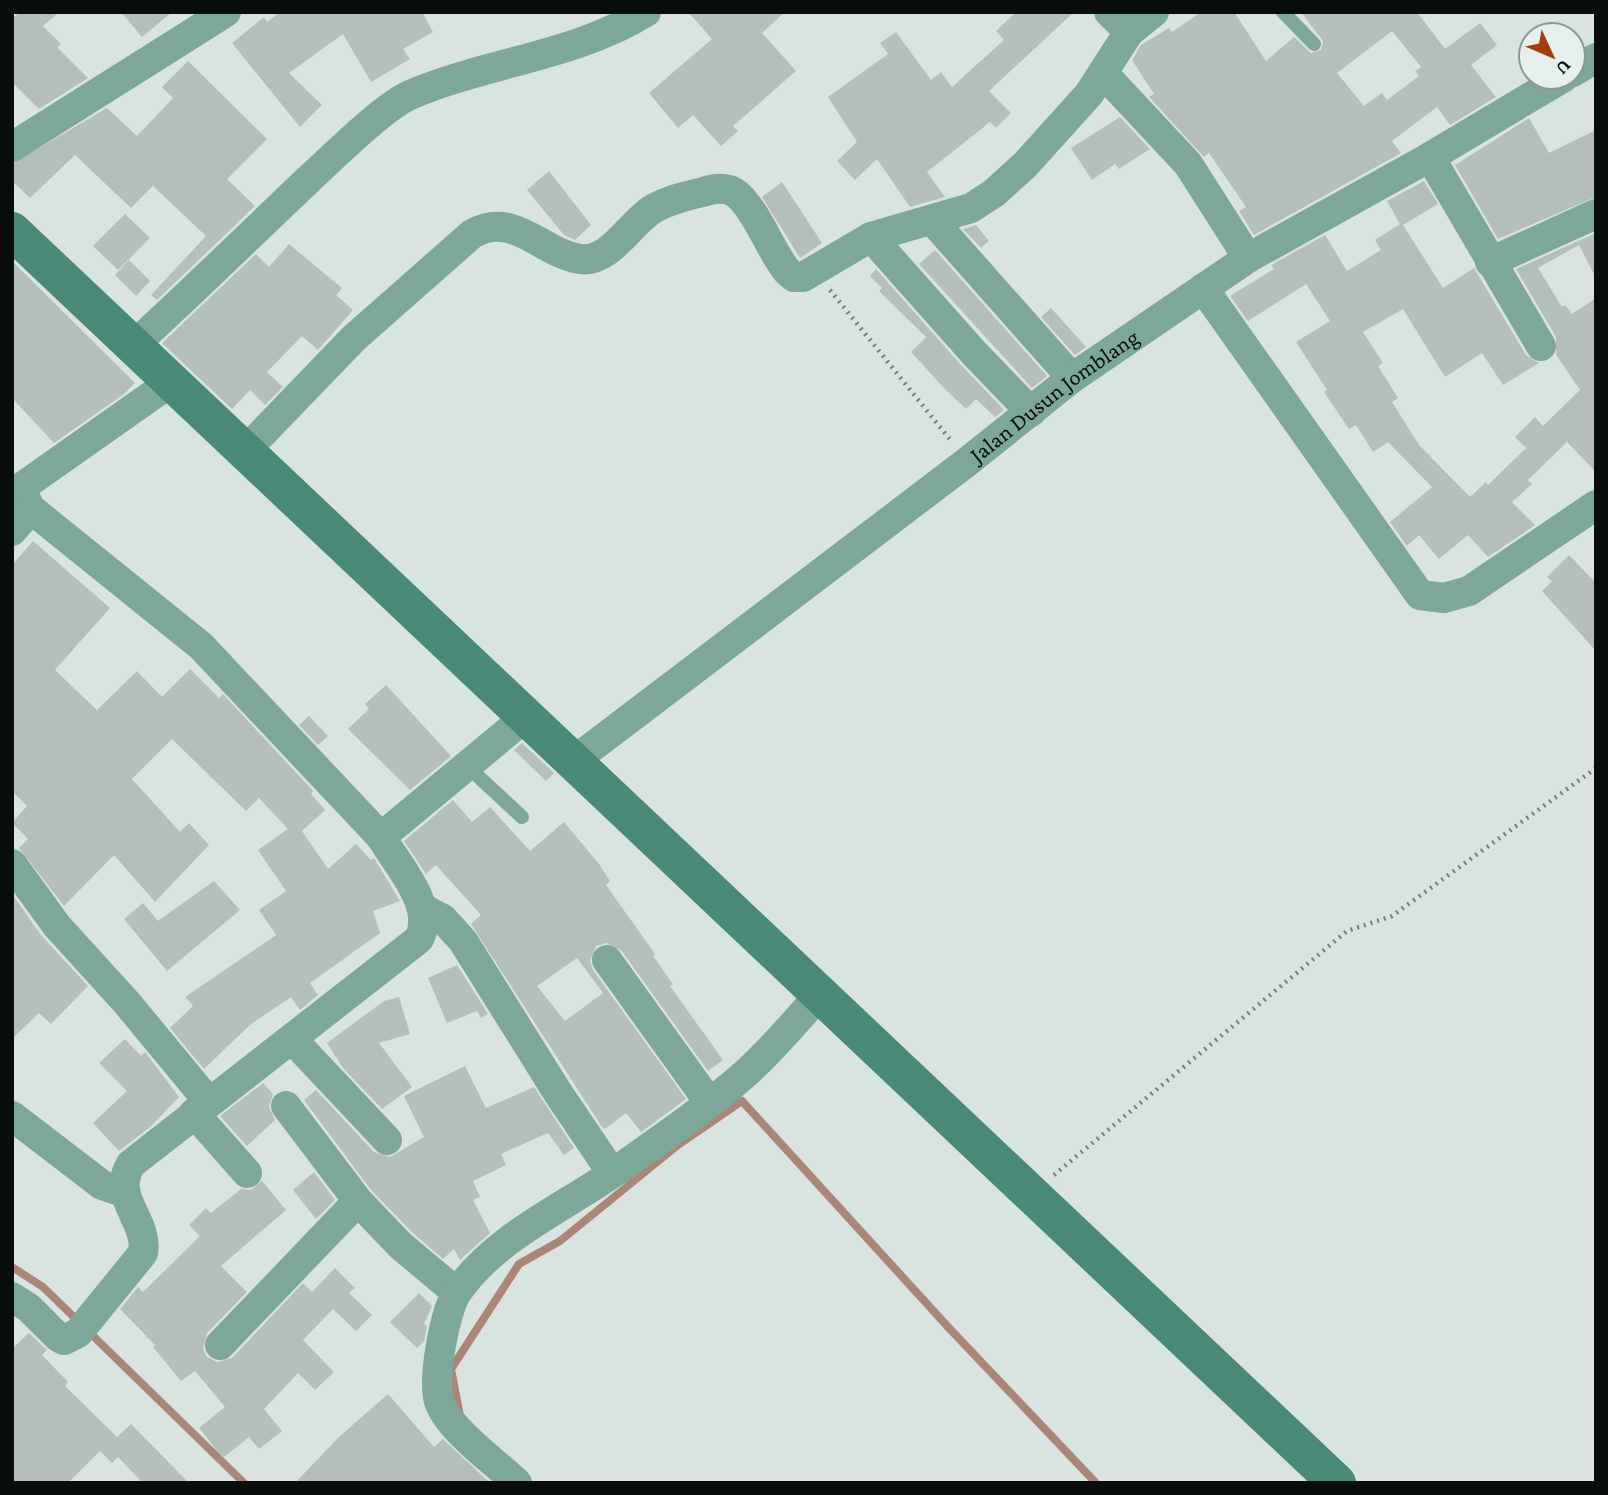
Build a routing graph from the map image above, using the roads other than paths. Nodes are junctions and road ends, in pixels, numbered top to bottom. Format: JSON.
{"nodes":[{"id":1,"x":226,"y":12,"type":"edge"},
{"id":2,"x":646,"y":12,"type":"edge"},
{"id":3,"x":1154,"y":12,"type":"edge"},
{"id":4,"x":1283,"y":12,"type":"edge"},
{"id":5,"x":1119,"y":22,"type":"edge"},
{"id":6,"x":1314,"y":44,"type":"dead end"},
{"id":7,"x":1103,"y":73,"type":"junction"},
{"id":8,"x":1541,"y":91,"type":"edge"},
{"id":9,"x":12,"y":147,"type":"edge"},
{"id":10,"x":1430,"y":158,"type":"junction"},
{"id":11,"x":1596,"y":214,"type":"edge"},
{"id":12,"x":933,"y":221,"type":"junction"},
{"id":13,"x":12,"y":231,"type":"edge"},
{"id":14,"x":871,"y":237,"type":"junction"},
{"id":15,"x":1248,"y":258,"type":"junction"},
{"id":16,"x":1490,"y":262,"type":"junction"},
{"id":17,"x":1203,"y":288,"type":"junction"},
{"id":18,"x":134,"y":345,"type":"junction"},
{"id":19,"x":1541,"y":346,"type":"dead end"},
{"id":20,"x":1072,"y":378,"type":"junction"},
{"id":21,"x":172,"y":382,"type":"junction"},
{"id":22,"x":1031,"y":412,"type":"junction"},
{"id":23,"x":246,"y":450,"type":"junction"},
{"id":24,"x":1596,"y":505,"type":"edge"},
{"id":25,"x":19,"y":506,"type":"edge"},
{"id":26,"x":528,"y":715,"type":"junction"},
{"id":27,"x":575,"y":760,"type":"junction"},
{"id":28,"x":467,"y":766,"type":"junction"},
{"id":29,"x":522,"y":817,"type":"dead end"},
{"id":30,"x":381,"y":837,"type":"junction"},
{"id":31,"x":12,"y":864,"type":"edge"},
{"id":32,"x":424,"y":909,"type":"junction"},
{"id":33,"x":607,"y":960,"type":"dead end"},
{"id":34,"x":821,"y":993,"type":"junction"},
{"id":35,"x":292,"y":1039,"type":"junction"},
{"id":36,"x":709,"y":1102,"type":"junction"},
{"id":37,"x":286,"y":1106,"type":"dead end"},
{"id":38,"x":201,"y":1107,"type":"junction"},
{"id":39,"x":12,"y":1116,"type":"edge"},
{"id":40,"x":387,"y":1140,"type":"dead end"},
{"id":41,"x":612,"y":1173,"type":"junction"},
{"id":42,"x":247,"y":1174,"type":"dead end"},
{"id":43,"x":123,"y":1192,"type":"junction"},
{"id":44,"x":358,"y":1201,"type":"junction"},
{"id":45,"x":456,"y":1292,"type":"junction"},
{"id":46,"x":12,"y":1297,"type":"edge"},
{"id":47,"x":220,"y":1345,"type":"dead end"},
{"id":48,"x":517,"y":1483,"type":"edge"},
{"id":49,"x":1337,"y":1483,"type":"edge"}],
"edges":[{"from":1,"to":9,"type":"street"},
{"from":2,"to":18,"type":"street"},
{"from":3,"to":5,"type":"street"},
{"from":4,"to":6,"type":"lane"},
{"from":5,"to":7,"type":"street"},
{"from":7,"to":12,"type":"street"},
{"from":7,"to":15,"type":"street"},
{"from":8,"to":10,"type":"street","name":"Jalan Dusun Jomblang"},
{"from":10,"to":15,"type":"street","name":"Jalan Dusun Jomblang"},
{"from":10,"to":16,"type":"street"},
{"from":11,"to":16,"type":"street"},
{"from":12,"to":14,"type":"street"},
{"from":12,"to":20,"type":"street"},
{"from":13,"to":18,"type":"street"},
{"from":14,"to":22,"type":"street"},
{"from":14,"to":23,"type":"street"},
{"from":15,"to":17,"type":"street","name":"Jalan Dusun Jomblang"},
{"from":16,"to":19,"type":"street"},
{"from":17,"to":20,"type":"street","name":"Jalan Dusun Jomblang"},
{"from":17,"to":24,"type":"street"},
{"from":18,"to":21,"type":"street"},
{"from":20,"to":22,"type":"street","name":"Jalan Dusun Jomblang"},
{"from":21,"to":23,"type":"street"},
{"from":21,"to":25,"type":"street"},
{"from":22,"to":27,"type":"street","name":"Jalan Dusun Jomblang"},
{"from":23,"to":26,"type":"street"},
{"from":25,"to":30,"type":"street"},
{"from":26,"to":27,"type":"street"},
{"from":26,"to":28,"type":"street"},
{"from":27,"to":34,"type":"street"},
{"from":28,"to":29,"type":"lane"},
{"from":28,"to":30,"type":"street"},
{"from":30,"to":32,"type":"street"},
{"from":31,"to":38,"type":"street"},
{"from":32,"to":35,"type":"street"},
{"from":32,"to":41,"type":"street"},
{"from":33,"to":36,"type":"street"},
{"from":34,"to":36,"type":"street"},
{"from":34,"to":49,"type":"street"},
{"from":35,"to":38,"type":"street"},
{"from":35,"to":40,"type":"street"},
{"from":36,"to":41,"type":"street"},
{"from":37,"to":44,"type":"street"},
{"from":38,"to":42,"type":"street"},
{"from":38,"to":43,"type":"street"},
{"from":39,"to":43,"type":"street"},
{"from":41,"to":45,"type":"street"},
{"from":43,"to":46,"type":"street"},
{"from":44,"to":45,"type":"street"},
{"from":44,"to":47,"type":"street"},
{"from":45,"to":48,"type":"street"}]}
